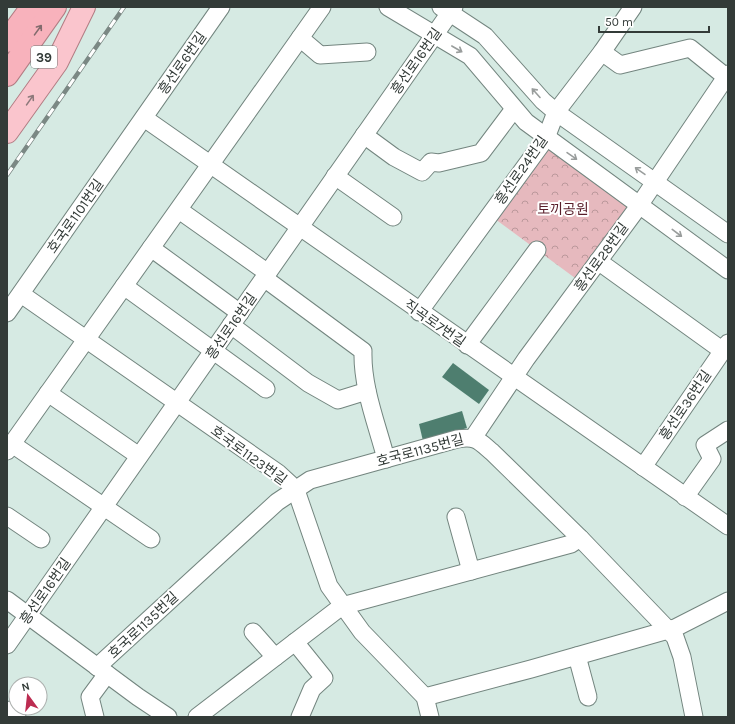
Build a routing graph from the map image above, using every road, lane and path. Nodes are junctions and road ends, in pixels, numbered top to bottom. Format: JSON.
{"nodes":[{"id":1,"x":32,"y":7,"type":"edge"},
{"id":2,"x":55,"y":7,"type":"edge"},
{"id":3,"x":83,"y":7,"type":"edge"},
{"id":4,"x":221,"y":7,"type":"edge"},
{"id":5,"x":322,"y":7,"type":"edge"},
{"id":6,"x":388,"y":7,"type":"edge"},
{"id":7,"x":633,"y":7,"type":"edge"},
{"id":8,"x":448,"y":9,"type":"edge"},
{"id":9,"x":434,"y":35,"type":"junction"},
{"id":10,"x":300,"y":38,"type":"junction"},
{"id":11,"x":14,"y":48,"type":"edge"},
{"id":12,"x":367,"y":52,"type":"dead end"},
{"id":13,"x":602,"y":52,"type":"junction"},
{"id":14,"x":7,"y":75,"type":"edge"},
{"id":15,"x":727,"y":76,"type":"edge"},
{"id":16,"x":7,"y":107,"type":"edge"},
{"id":17,"x":514,"y":109,"type":"junction"},
{"id":18,"x":556,"y":112,"type":"junction"},
{"id":19,"x":144,"y":118,"type":"junction"},
{"id":20,"x":7,"y":132,"type":"edge"},
{"id":21,"x":364,"y":135,"type":"junction"},
{"id":22,"x":546,"y":138,"type":"junction"},
{"id":23,"x":210,"y":165,"type":"junction"},
{"id":24,"x":336,"y":176,"type":"junction"},
{"id":25,"x":655,"y":181,"type":"junction"},
{"id":26,"x":639,"y":204,"type":"junction"},
{"id":27,"x":179,"y":210,"type":"junction"},
{"id":28,"x":393,"y":217,"type":"dead end"},
{"id":29,"x":299,"y":228,"type":"junction"},
{"id":30,"x":728,"y":234,"type":"edge"},
{"id":31,"x":151,"y":248,"type":"junction"},
{"id":32,"x":537,"y":250,"type":"dead end"},
{"id":33,"x":598,"y":261,"type":"junction"},
{"id":34,"x":728,"y":270,"type":"edge"},
{"id":35,"x":266,"y":275,"type":"junction"},
{"id":36,"x":124,"y":286,"type":"junction"},
{"id":37,"x":20,"y":294,"type":"junction"},
{"id":38,"x":419,"y":312,"type":"junction"},
{"id":39,"x":7,"y":313,"type":"edge"},
{"id":40,"x":235,"y":319,"type":"junction"},
{"id":41,"x":86,"y":339,"type":"junction"},
{"id":42,"x":467,"y":345,"type":"junction"},
{"id":43,"x":725,"y":347,"type":"edge"},
{"id":44,"x":213,"y":351,"type":"junction"},
{"id":45,"x":514,"y":378,"type":"junction"},
{"id":46,"x":266,"y":389,"type":"dead end"},
{"id":47,"x":368,"y":391,"type":"junction"},
{"id":48,"x":48,"y":393,"type":"junction"},
{"id":49,"x":177,"y":403,"type":"junction"},
{"id":50,"x":728,"y":430,"type":"edge"},
{"id":51,"x":473,"y":438,"type":"junction"},
{"id":52,"x":9,"y":447,"type":"edge"},
{"id":53,"x":139,"y":456,"type":"junction"},
{"id":54,"x":386,"y":459,"type":"junction"},
{"id":55,"x":642,"y":467,"type":"junction"},
{"id":56,"x":294,"y":490,"type":"junction"},
{"id":57,"x":685,"y":496,"type":"junction"},
{"id":58,"x":104,"y":508,"type":"junction"},
{"id":59,"x":7,"y":516,"type":"edge"},
{"id":60,"x":456,"y":517,"type":"dead end"},
{"id":61,"x":728,"y":526,"type":"edge"},
{"id":62,"x":580,"y":538,"type":"junction"},
{"id":63,"x":41,"y":539,"type":"dead end"},
{"id":64,"x":151,"y":539,"type":"dead end"},
{"id":65,"x":471,"y":571,"type":"junction"},
{"id":66,"x":7,"y":600,"type":"edge"},
{"id":67,"x":728,"y":601,"type":"edge"},
{"id":68,"x":342,"y":606,"type":"junction"},
{"id":69,"x":28,"y":615,"type":"junction"},
{"id":70,"x":669,"y":630,"type":"junction"},
{"id":71,"x":254,"y":632,"type":"dead end"},
{"id":72,"x":295,"y":642,"type":"junction"},
{"id":73,"x":7,"y":645,"type":"edge"},
{"id":74,"x":577,"y":656,"type":"junction"},
{"id":75,"x":275,"y":657,"type":"junction"},
{"id":76,"x":102,"y":671,"type":"junction"},
{"id":77,"x":425,"y":697,"type":"junction"},
{"id":78,"x":588,"y":697,"type":"dead end"},
{"id":79,"x":7,"y":710,"type":"edge"},
{"id":80,"x":17,"y":717,"type":"edge"},
{"id":81,"x":95,"y":717,"type":"edge"},
{"id":82,"x":168,"y":717,"type":"edge"},
{"id":83,"x":197,"y":717,"type":"edge"},
{"id":84,"x":300,"y":717,"type":"edge"},
{"id":85,"x":430,"y":717,"type":"edge"},
{"id":86,"x":694,"y":717,"type":"edge"}],
"edges":[{"from":1,"to":11,"type":"highway"},
{"from":11,"to":2,"type":"highway","one_way":true},
{"from":3,"to":16,"type":"main road","number":"39"},
{"from":20,"to":3,"type":"main road","one_way":true},
{"from":4,"to":19,"type":"street","name":"흥선로6번길"},
{"from":5,"to":10,"type":"street"},
{"from":6,"to":9,"type":"street"},
{"from":7,"to":13,"type":"street","name":"흥선로24번길"},
{"from":8,"to":9,"type":"street","name":"흥선로16번길"},
{"from":18,"to":8,"type":"street","one_way":true},
{"from":9,"to":17,"type":"street","one_way":true},
{"from":9,"to":21,"type":"street","name":"흥선로16번길"},
{"from":10,"to":12,"type":"street"},
{"from":10,"to":23,"type":"street"},
{"from":11,"to":14,"type":"highway"},
{"from":13,"to":15,"type":"street"},
{"from":13,"to":18,"type":"street","name":"흥선로24번길"},
{"from":15,"to":25,"type":"street","name":"흥선로28번길"},
{"from":17,"to":21,"type":"street"},
{"from":17,"to":22,"type":"street"},
{"from":18,"to":22,"type":"street","name":"흥선로24번길"},
{"from":25,"to":18,"type":"street","one_way":true},
{"from":19,"to":23,"type":"street","name":"직곡로7번길"},
{"from":19,"to":37,"type":"street","name":"호국로1101번길"},
{"from":21,"to":24,"type":"street","name":"흥선로16번길"},
{"from":22,"to":26,"type":"street","one_way":true},
{"from":22,"to":38,"type":"street","name":"흥선로24번길"},
{"from":23,"to":27,"type":"street"},
{"from":23,"to":29,"type":"street","name":"직곡로7번길"},
{"from":24,"to":28,"type":"street"},
{"from":24,"to":29,"type":"street","name":"흥선로16번길"},
{"from":25,"to":26,"type":"street","name":"흥선로28번길"},
{"from":25,"to":30,"type":"street"},
{"from":26,"to":33,"type":"street","name":"흥선로28번길"},
{"from":26,"to":34,"type":"street","one_way":true},
{"from":27,"to":31,"type":"street"},
{"from":27,"to":35,"type":"street"},
{"from":29,"to":35,"type":"street","name":"흥선로16번길"},
{"from":29,"to":38,"type":"street","name":"직곡로7번길"},
{"from":31,"to":36,"type":"street"},
{"from":31,"to":40,"type":"street"},
{"from":32,"to":42,"type":"street"},
{"from":33,"to":43,"type":"street"},
{"from":33,"to":45,"type":"street","name":"흥선로28번길"},
{"from":35,"to":40,"type":"street","name":"흥선로16번길"},
{"from":35,"to":47,"type":"street"},
{"from":36,"to":41,"type":"street"},
{"from":36,"to":44,"type":"street"},
{"from":37,"to":39,"type":"street","name":"호국로1101번길"},
{"from":37,"to":41,"type":"street","name":"호국로1123번길"},
{"from":38,"to":42,"type":"street","name":"직곡로7번길"},
{"from":40,"to":44,"type":"street","name":"흥선로16번길"},
{"from":40,"to":47,"type":"street"},
{"from":41,"to":48,"type":"street"},
{"from":41,"to":49,"type":"street","name":"호국로1123번길"},
{"from":42,"to":45,"type":"street","name":"직곡로7번길"},
{"from":43,"to":55,"type":"street","name":"흥선로36번길"},
{"from":44,"to":46,"type":"street"},
{"from":44,"to":49,"type":"street","name":"흥선로16번길"},
{"from":45,"to":51,"type":"street","name":"흥선로28번길"},
{"from":45,"to":55,"type":"street","name":"직곡로7번길"},
{"from":47,"to":54,"type":"street"},
{"from":48,"to":52,"type":"street"},
{"from":48,"to":53,"type":"street"},
{"from":49,"to":53,"type":"street","name":"흥선로16번길"},
{"from":49,"to":56,"type":"street","name":"호국로1123번길"},
{"from":50,"to":57,"type":"street"},
{"from":51,"to":54,"type":"street","name":"호국로1135번길"},
{"from":51,"to":62,"type":"street","name":"호국로1135번길"},
{"from":52,"to":58,"type":"street"},
{"from":53,"to":58,"type":"street","name":"흥선로16번길"},
{"from":54,"to":56,"type":"street","name":"호국로1135번길"},
{"from":55,"to":57,"type":"street","name":"직곡로7번길"},
{"from":56,"to":68,"type":"street","name":"호국로1123번길"},
{"from":56,"to":76,"type":"street","name":"호국로1135번길"},
{"from":57,"to":61,"type":"street","name":"직곡로7번길"},
{"from":58,"to":64,"type":"street"},
{"from":58,"to":69,"type":"street","name":"흥선로16번길"},
{"from":59,"to":63,"type":"street"},
{"from":60,"to":65,"type":"street"},
{"from":62,"to":65,"type":"street"},
{"from":62,"to":70,"type":"street","name":"호국로1135번길"},
{"from":65,"to":68,"type":"street"},
{"from":66,"to":69,"type":"street"},
{"from":67,"to":70,"type":"street"},
{"from":68,"to":72,"type":"street"},
{"from":68,"to":77,"type":"street","name":"호국로1123번길"},
{"from":69,"to":73,"type":"street","name":"흥선로16번길"},
{"from":69,"to":76,"type":"street"},
{"from":70,"to":74,"type":"street"},
{"from":70,"to":86,"type":"street","name":"호국로1135번길"},
{"from":71,"to":75,"type":"street"},
{"from":72,"to":75,"type":"street"},
{"from":72,"to":84,"type":"street"},
{"from":74,"to":77,"type":"street"},
{"from":74,"to":78,"type":"street"},
{"from":75,"to":83,"type":"street"},
{"from":76,"to":81,"type":"street","name":"호국로1135번길"},
{"from":76,"to":82,"type":"street"},
{"from":77,"to":85,"type":"street"},
{"from":79,"to":80,"type":"street"}]}
